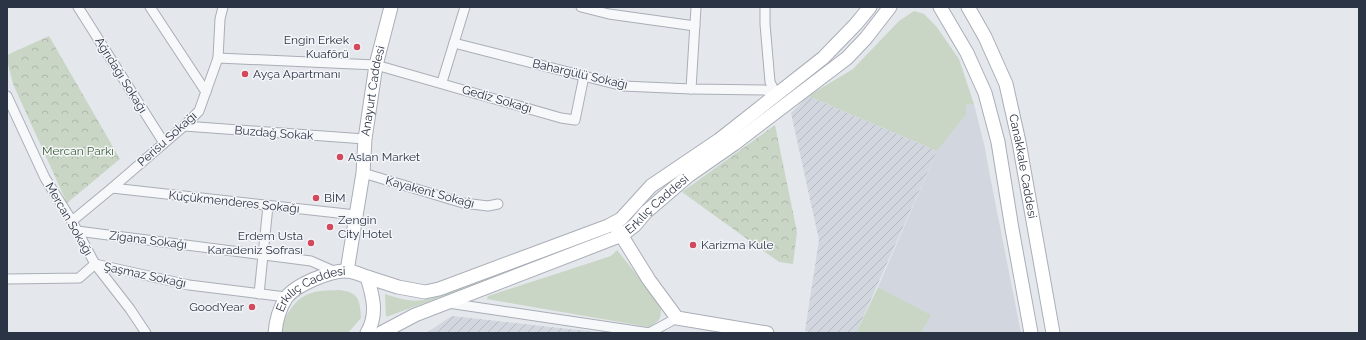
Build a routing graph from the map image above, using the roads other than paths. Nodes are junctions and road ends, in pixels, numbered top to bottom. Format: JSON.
{"nodes":[{"id":1,"x":78,"y":7,"type":"edge"},
{"id":2,"x":150,"y":7,"type":"edge"},
{"id":3,"x":223,"y":7,"type":"edge"},
{"id":4,"x":391,"y":7,"type":"edge"},
{"id":5,"x":465,"y":7,"type":"edge"},
{"id":6,"x":581,"y":7,"type":"edge"},
{"id":7,"x":696,"y":7,"type":"edge"},
{"id":8,"x":765,"y":7,"type":"edge"},
{"id":9,"x":870,"y":7,"type":"edge"},
{"id":10,"x":890,"y":7,"type":"edge"},
{"id":11,"x":968,"y":7,"type":"edge"},
{"id":12,"x":939,"y":8,"type":"edge"},
{"id":13,"x":695,"y":26,"type":"junction"},
{"id":14,"x":454,"y":43,"type":"junction"},
{"id":15,"x":218,"y":58,"type":"junction"},
{"id":16,"x":376,"y":64,"type":"junction"},
{"id":17,"x":584,"y":76,"type":"junction"},
{"id":18,"x":442,"y":82,"type":"junction"},
{"id":19,"x":691,"y":89,"type":"junction"},
{"id":20,"x":206,"y":92,"type":"junction"},
{"id":21,"x":777,"y":93,"type":"junction"},
{"id":22,"x":7,"y":96,"type":"edge"},
{"id":23,"x":184,"y":126,"type":"junction"},
{"id":24,"x":365,"y":139,"type":"junction"},
{"id":25,"x":164,"y":143,"type":"junction"},
{"id":26,"x":363,"y":173,"type":"junction"},
{"id":27,"x":112,"y":188,"type":"junction"},
{"id":28,"x":498,"y":204,"type":"dead end"},
{"id":29,"x":268,"y":206,"type":"junction"},
{"id":30,"x":356,"y":215,"type":"junction"},
{"id":31,"x":72,"y":221,"type":"junction"},
{"id":32,"x":613,"y":223,"type":"junction"},
{"id":33,"x":77,"y":231,"type":"junction"},
{"id":34,"x":622,"y":236,"type":"junction"},
{"id":35,"x":264,"y":255,"type":"junction"},
{"id":36,"x":94,"y":264,"type":"junction"},
{"id":37,"x":342,"y":272,"type":"junction"},
{"id":38,"x":367,"y":277,"type":"junction"},
{"id":39,"x":7,"y":279,"type":"edge"},
{"id":40,"x":259,"y":294,"type":"junction"},
{"id":41,"x":286,"y":297,"type":"junction"},
{"id":42,"x":447,"y":303,"type":"junction"},
{"id":43,"x":677,"y":318,"type":"junction"},
{"id":44,"x":146,"y":333,"type":"edge"},
{"id":45,"x":275,"y":333,"type":"edge"},
{"id":46,"x":367,"y":333,"type":"edge"},
{"id":47,"x":381,"y":333,"type":"edge"},
{"id":48,"x":650,"y":333,"type":"edge"},
{"id":49,"x":767,"y":333,"type":"edge"},
{"id":50,"x":1031,"y":333,"type":"edge"},
{"id":51,"x":1053,"y":333,"type":"edge"}],
"edges":[{"from":1,"to":25,"type":"street","name":"Ağrıdağı Sokağı"},
{"from":2,"to":20,"type":"street"},
{"from":3,"to":15,"type":"street","name":"Perisu Sokağı"},
{"from":4,"to":16,"type":"street","name":"Anayurt Caddesi"},
{"from":5,"to":14,"type":"street"},
{"from":6,"to":13,"type":"street"},
{"from":7,"to":13,"type":"street"},
{"from":8,"to":21,"type":"street"},
{"from":9,"to":21,"type":"street","name":"Erkılıç Caddesi"},
{"from":10,"to":34,"type":"street","name":"Erkılıç Caddesi"},
{"from":11,"to":51,"type":"street","name":"Canakkale Caddesi"},
{"from":12,"to":50,"type":"street","name":"Canakkale Caddesi"},
{"from":13,"to":19,"type":"street"},
{"from":14,"to":17,"type":"street","name":"Bahargülü Sokağı"},
{"from":14,"to":18,"type":"street"},
{"from":15,"to":16,"type":"street","name":"Gediz Sokağı"},
{"from":15,"to":20,"type":"street","name":"Perisu Sokağı"},
{"from":16,"to":18,"type":"street","name":"Gediz Sokağı"},
{"from":16,"to":24,"type":"street","name":"Anayurt Caddesi"},
{"from":17,"to":18,"type":"street","name":"Gediz Sokağı"},
{"from":17,"to":19,"type":"street","name":"Bahargülü Sokağı"},
{"from":19,"to":21,"type":"street","name":"Bahargülü Sokağı"},
{"from":20,"to":23,"type":"street","name":"Perisu Sokağı"},
{"from":21,"to":32,"type":"street","name":"Erkılıç Caddesi"},
{"from":22,"to":31,"type":"street","name":"Mercan Sokağı"},
{"from":23,"to":24,"type":"street","name":"Buzdağ Sokak"},
{"from":23,"to":25,"type":"street","name":"Perisu Sokağı"},
{"from":24,"to":26,"type":"street","name":"Anayurt Caddesi"},
{"from":25,"to":27,"type":"street","name":"Perisu Sokağı"},
{"from":26,"to":28,"type":"street","name":"Kayakent Sokağı"},
{"from":26,"to":30,"type":"street","name":"Anayurt Caddesi"},
{"from":27,"to":29,"type":"street","name":"Küçükmenderes Sokağı"},
{"from":27,"to":31,"type":"street","name":"Perisu Sokağı"},
{"from":29,"to":30,"type":"street","name":"Küçükmenderes Sokağı"},
{"from":29,"to":35,"type":"street"},
{"from":30,"to":37,"type":"street","name":"Anayurt Caddesi"},
{"from":31,"to":33,"type":"street","name":"Mercan Sokağı"},
{"from":32,"to":34,"type":"street"},
{"from":32,"to":38,"type":"street","name":"Erkılıç Caddesi"},
{"from":33,"to":35,"type":"street","name":"Zigana Sokağı"},
{"from":33,"to":36,"type":"street","name":"Mercan Sokağı"},
{"from":34,"to":42,"type":"street","name":"Erkılıç Caddesi"},
{"from":34,"to":43,"type":"street"},
{"from":35,"to":37,"type":"street","name":"Zigana Sokağı"},
{"from":35,"to":40,"type":"street"},
{"from":36,"to":39,"type":"street","name":"Şaşmaz Sokağı"},
{"from":36,"to":40,"type":"street","name":"Şaşmaz Sokağı"},
{"from":36,"to":44,"type":"street","name":"Mercan Sokağı"},
{"from":37,"to":38,"type":"street","name":"Erkılıç Caddesi"},
{"from":37,"to":41,"type":"street","name":"Erkılıç Caddesi"},
{"from":38,"to":46,"type":"street","name":"Erkılıç Caddesi"},
{"from":40,"to":41,"type":"street","name":"Şaşmaz Sokağı"},
{"from":41,"to":45,"type":"street","name":"Erkılıç Caddesi"},
{"from":42,"to":47,"type":"street","name":"Erkılıç Caddesi"},
{"from":42,"to":48,"type":"street"},
{"from":43,"to":48,"type":"street"},
{"from":43,"to":49,"type":"street"}]}
